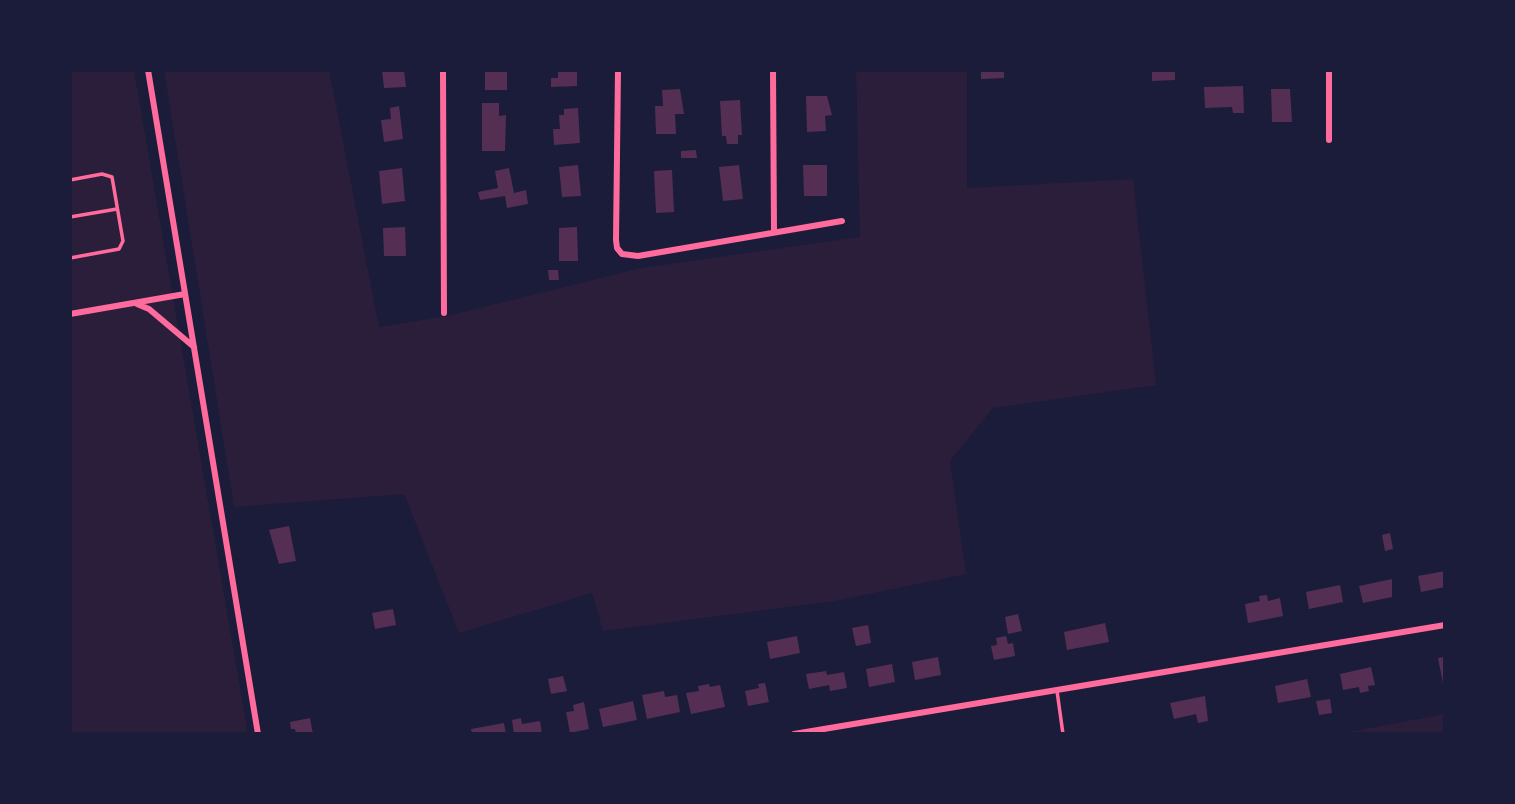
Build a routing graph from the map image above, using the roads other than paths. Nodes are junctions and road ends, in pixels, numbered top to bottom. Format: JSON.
{"nodes":[{"id":1,"x":148,"y":70,"type":"edge"},
{"id":2,"x":443,"y":70,"type":"edge"},
{"id":3,"x":618,"y":70,"type":"edge"},
{"id":4,"x":773,"y":70,"type":"edge"},
{"id":5,"x":1329,"y":70,"type":"edge"},
{"id":6,"x":1329,"y":140,"type":"dead end"},
{"id":7,"x":70,"y":180,"type":"edge"},
{"id":8,"x":117,"y":209,"type":"junction"},
{"id":9,"x":70,"y":217,"type":"edge"},
{"id":10,"x":842,"y":221,"type":"dead end"},
{"id":11,"x":774,"y":231,"type":"junction"},
{"id":12,"x":70,"y":258,"type":"edge"},
{"id":13,"x":185,"y":294,"type":"junction"},
{"id":14,"x":136,"y":303,"type":"junction"},
{"id":15,"x":444,"y":313,"type":"dead end"},
{"id":16,"x":70,"y":314,"type":"edge"},
{"id":17,"x":194,"y":347,"type":"junction"},
{"id":18,"x":1445,"y":625,"type":"edge"},
{"id":19,"x":1056,"y":690,"type":"junction"},
{"id":20,"x":258,"y":734,"type":"edge"},
{"id":21,"x":794,"y":734,"type":"edge"},
{"id":22,"x":1063,"y":734,"type":"edge"}],
"edges":[{"from":1,"to":13,"type":"street"},
{"from":2,"to":15,"type":"street"},
{"from":3,"to":11,"type":"street"},
{"from":4,"to":11,"type":"street"},
{"from":5,"to":6,"type":"street"},
{"from":7,"to":8,"type":"lane"},
{"from":8,"to":9,"type":"lane"},
{"from":8,"to":12,"type":"lane"},
{"from":10,"to":11,"type":"street"},
{"from":13,"to":14,"type":"street"},
{"from":13,"to":17,"type":"street"},
{"from":14,"to":16,"type":"street"},
{"from":14,"to":17,"type":"street"},
{"from":17,"to":20,"type":"street"},
{"from":18,"to":19,"type":"street"},
{"from":19,"to":21,"type":"street"},
{"from":19,"to":22,"type":"lane"}]}
